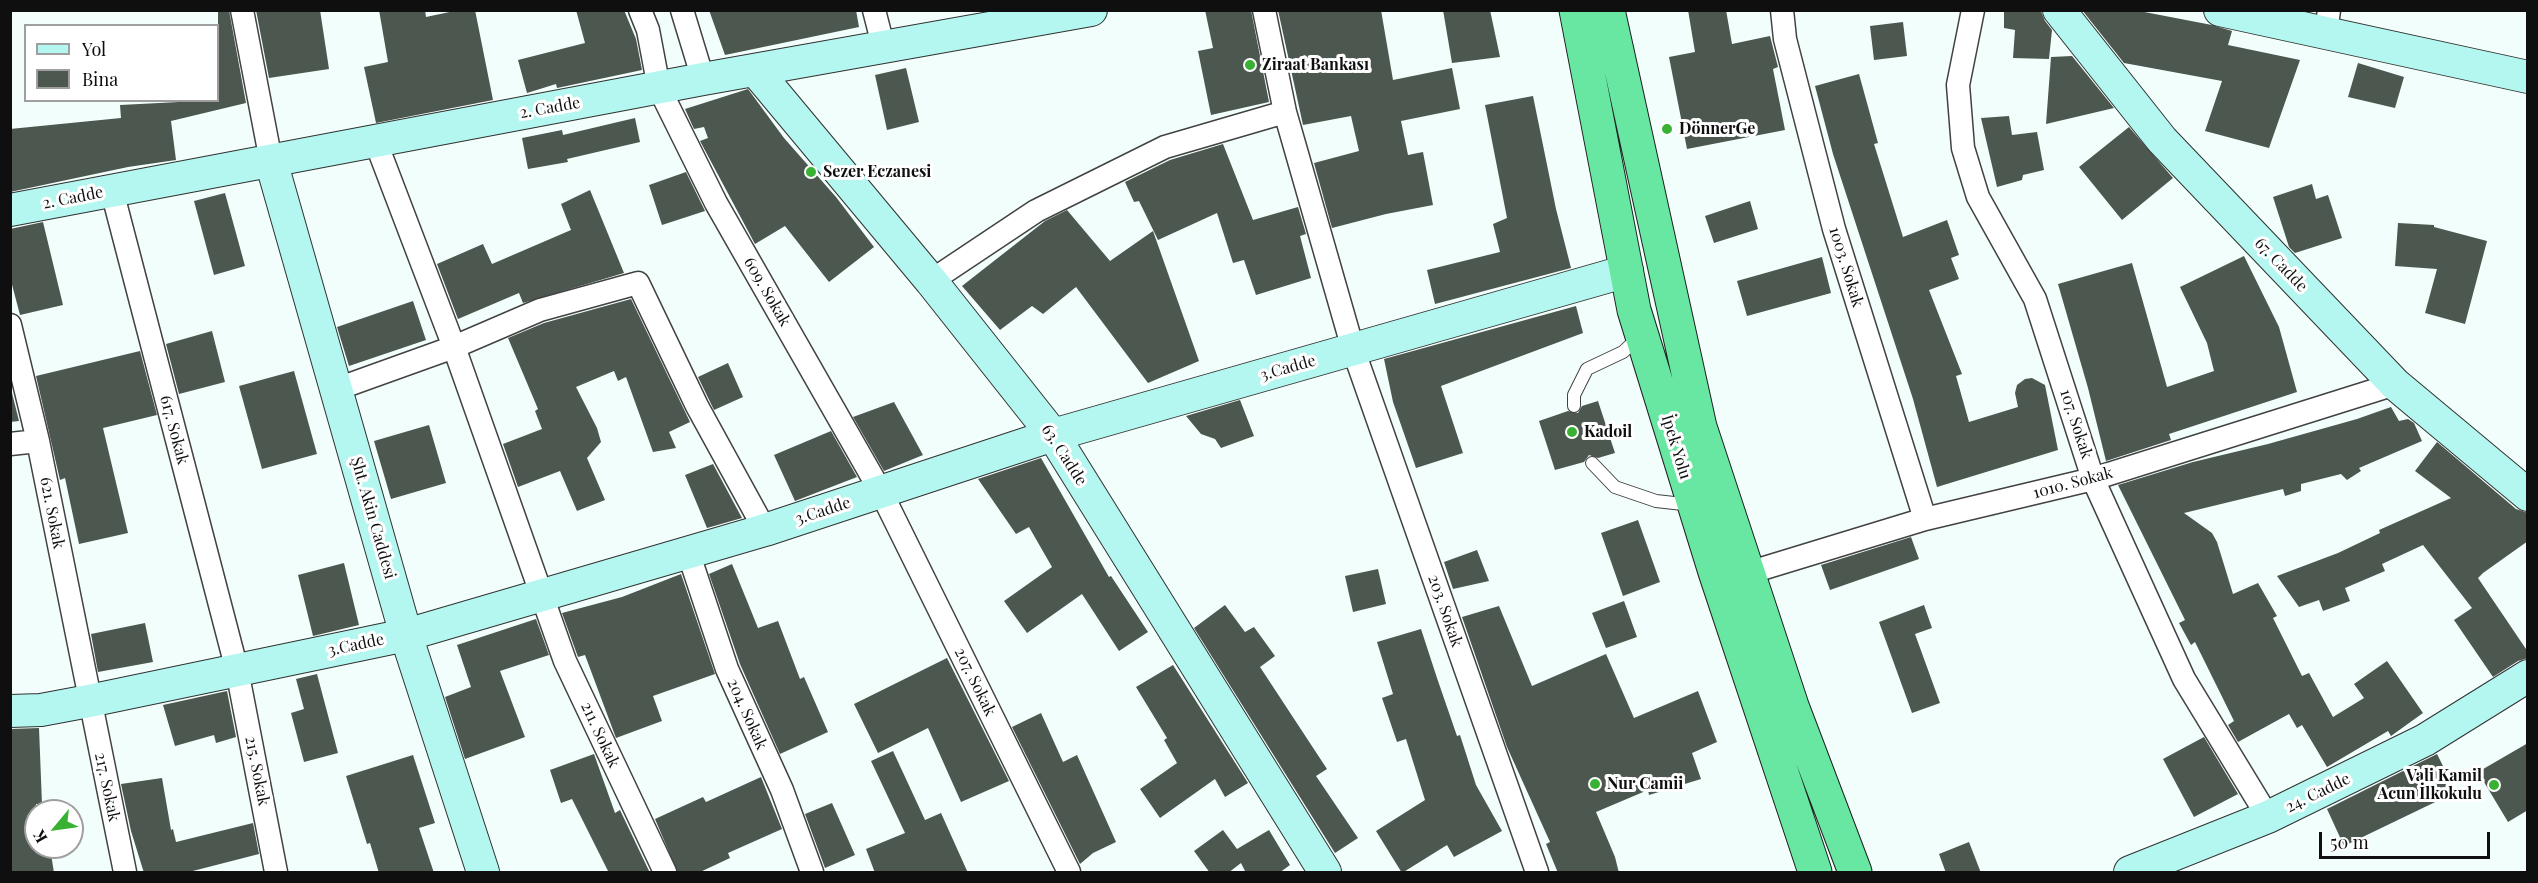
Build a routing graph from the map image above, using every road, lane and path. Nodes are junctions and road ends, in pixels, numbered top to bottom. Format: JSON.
{"nodes":[{"id":1,"x":242,"y":10,"type":"edge"},
{"id":2,"x":640,"y":10,"type":"edge"},
{"id":3,"x":682,"y":10,"type":"edge"},
{"id":4,"x":874,"y":10,"type":"edge"},
{"id":5,"x":1091,"y":10,"type":"edge"},
{"id":6,"x":1264,"y":10,"type":"edge"},
{"id":7,"x":1576,"y":10,"type":"edge"},
{"id":8,"x":1608,"y":10,"type":"edge"},
{"id":9,"x":1782,"y":10,"type":"edge"},
{"id":10,"x":1972,"y":10,"type":"edge"},
{"id":11,"x":2059,"y":10,"type":"edge"},
{"id":12,"x":2220,"y":10,"type":"edge"},
{"id":13,"x":2328,"y":22,"type":"edge"},
{"id":14,"x":884,"y":49,"type":"junction"},
{"id":15,"x":756,"y":71,"type":"junction"},
{"id":16,"x":2528,"y":77,"type":"edge"},
{"id":17,"x":703,"y":79,"type":"junction"},
{"id":18,"x":659,"y":88,"type":"junction"},
{"id":19,"x":1285,"y":112,"type":"junction"},
{"id":20,"x":375,"y":140,"type":"junction"},
{"id":21,"x":271,"y":161,"type":"junction"},
{"id":22,"x":112,"y":191,"type":"junction"},
{"id":23,"x":10,"y":210,"type":"edge"},
{"id":24,"x":1626,"y":271,"type":"junction"},
{"id":25,"x":931,"y":281,"type":"junction"},
{"id":26,"x":10,"y":326,"type":"edge"},
{"id":27,"x":1642,"y":334,"type":"junction"},
{"id":28,"x":454,"y":347,"type":"junction"},
{"id":29,"x":1353,"y":349,"type":"junction"},
{"id":30,"x":2395,"y":384,"type":"junction"},
{"id":31,"x":337,"y":389,"type":"junction"},
{"id":32,"x":1574,"y":406,"type":"dead end"},
{"id":33,"x":1053,"y":435,"type":"junction"},
{"id":34,"x":38,"y":441,"type":"junction"},
{"id":35,"x":10,"y":444,"type":"edge"},
{"id":36,"x":1592,"y":463,"type":"dead end"},
{"id":37,"x":2093,"y":478,"type":"junction"},
{"id":38,"x":881,"y":492,"type":"junction"},
{"id":39,"x":2528,"y":495,"type":"edge"},
{"id":40,"x":1694,"y":505,"type":"junction"},
{"id":41,"x":1925,"y":519,"type":"junction"},
{"id":42,"x":765,"y":530,"type":"junction"},
{"id":43,"x":688,"y":552,"type":"junction"},
{"id":44,"x":1748,"y":573,"type":"junction"},
{"id":45,"x":543,"y":595,"type":"junction"},
{"id":46,"x":406,"y":635,"type":"junction"},
{"id":47,"x":237,"y":670,"type":"junction"},
{"id":48,"x":2528,"y":676,"type":"edge"},
{"id":49,"x":89,"y":700,"type":"junction"},
{"id":50,"x":10,"y":711,"type":"edge"},
{"id":51,"x":2268,"y":817,"type":"junction"},
{"id":52,"x":1062,"y":870,"type":"edge"},
{"id":53,"x":125,"y":873,"type":"edge"},
{"id":54,"x":276,"y":873,"type":"edge"},
{"id":55,"x":483,"y":873,"type":"edge"},
{"id":56,"x":665,"y":873,"type":"edge"},
{"id":57,"x":812,"y":873,"type":"edge"},
{"id":58,"x":1325,"y":873,"type":"edge"},
{"id":59,"x":1537,"y":873,"type":"edge"},
{"id":60,"x":1815,"y":873,"type":"edge"},
{"id":61,"x":1855,"y":873,"type":"edge"},
{"id":62,"x":2130,"y":873,"type":"edge"}],
"edges":[{"from":1,"to":21,"type":"street"},
{"from":2,"to":18,"type":"street","name":"609. Sokak"},
{"from":3,"to":17,"type":"street"},
{"from":4,"to":14,"type":"street"},
{"from":5,"to":14,"type":"street","name":"2. Cadde"},
{"from":6,"to":19,"type":"street","name":"203. Sokak"},
{"from":7,"to":24,"type":"highway","name":"İpek Yolu"},
{"from":8,"to":44,"type":"highway"},
{"from":9,"to":41,"type":"street","name":"1003. Sokak"},
{"from":10,"to":37,"type":"street","name":"107. Sokak"},
{"from":11,"to":30,"type":"street","name":"67. Cadde"},
{"from":12,"to":13,"type":"street"},
{"from":13,"to":16,"type":"street"},
{"from":14,"to":15,"type":"street","name":"2. Cadde"},
{"from":15,"to":17,"type":"street","name":"2. Cadde"},
{"from":15,"to":25,"type":"street","name":"63. Cadde"},
{"from":17,"to":18,"type":"street","name":"2. Cadde"},
{"from":18,"to":20,"type":"street","name":"2. Cadde"},
{"from":18,"to":38,"type":"street","name":"609. Sokak"},
{"from":19,"to":25,"type":"street"},
{"from":19,"to":29,"type":"street","name":"203. Sokak"},
{"from":20,"to":21,"type":"street","name":"2. Cadde"},
{"from":20,"to":28,"type":"street","name":"211. Sokak"},
{"from":21,"to":22,"type":"street","name":"2. Cadde"},
{"from":21,"to":31,"type":"street","name":"Şht. Akin Caddesi"},
{"from":22,"to":23,"type":"street","name":"2. Cadde"},
{"from":22,"to":47,"type":"street","name":"617. Sokak"},
{"from":24,"to":27,"type":"highway","name":"İpek Yolu"},
{"from":24,"to":29,"type":"street","name":"3.Cadde"},
{"from":25,"to":33,"type":"street","name":"63. Cadde"},
{"from":26,"to":34,"type":"street","name":"621. Sokak"},
{"from":27,"to":32,"type":"lane"},
{"from":27,"to":40,"type":"highway","name":"İpek Yolu"},
{"from":28,"to":31,"type":"street"},
{"from":28,"to":42,"type":"street"},
{"from":28,"to":45,"type":"street","name":"211. Sokak"},
{"from":29,"to":33,"type":"street","name":"3.Cadde"},
{"from":29,"to":59,"type":"street","name":"203. Sokak"},
{"from":30,"to":37,"type":"street","name":"1010. Sokak"},
{"from":30,"to":39,"type":"street","name":"67. Cadde"},
{"from":31,"to":46,"type":"street","name":"Şht. Akin Caddesi"},
{"from":33,"to":38,"type":"street","name":"3.Cadde"},
{"from":33,"to":58,"type":"street","name":"63. Cadde"},
{"from":34,"to":35,"type":"street"},
{"from":34,"to":49,"type":"street","name":"621. Sokak"},
{"from":36,"to":40,"type":"lane"},
{"from":37,"to":41,"type":"street","name":"1010. Sokak"},
{"from":37,"to":51,"type":"street","name":"107. Sokak"},
{"from":38,"to":42,"type":"street","name":"3.Cadde"},
{"from":38,"to":52,"type":"street","name":"207. Sokak"},
{"from":40,"to":60,"type":"highway","name":"İpek Yolu"},
{"from":41,"to":44,"type":"street","name":"1010. Sokak"},
{"from":42,"to":43,"type":"street","name":"3.Cadde"},
{"from":43,"to":45,"type":"street","name":"3.Cadde"},
{"from":43,"to":57,"type":"street","name":"204. Sokak"},
{"from":44,"to":61,"type":"highway"},
{"from":45,"to":46,"type":"street","name":"3.Cadde"},
{"from":45,"to":56,"type":"street","name":"211. Sokak"},
{"from":46,"to":47,"type":"street","name":"3.Cadde"},
{"from":46,"to":55,"type":"street","name":"Şht. Akin Caddesi"},
{"from":47,"to":49,"type":"street","name":"3.Cadde"},
{"from":47,"to":54,"type":"street","name":"215. Sokak"},
{"from":48,"to":51,"type":"street","name":"24. Cadde"},
{"from":49,"to":50,"type":"street","name":"3.Cadde"},
{"from":49,"to":53,"type":"street","name":"217. Sokak"},
{"from":51,"to":62,"type":"street","name":"24. Cadde"}]}
